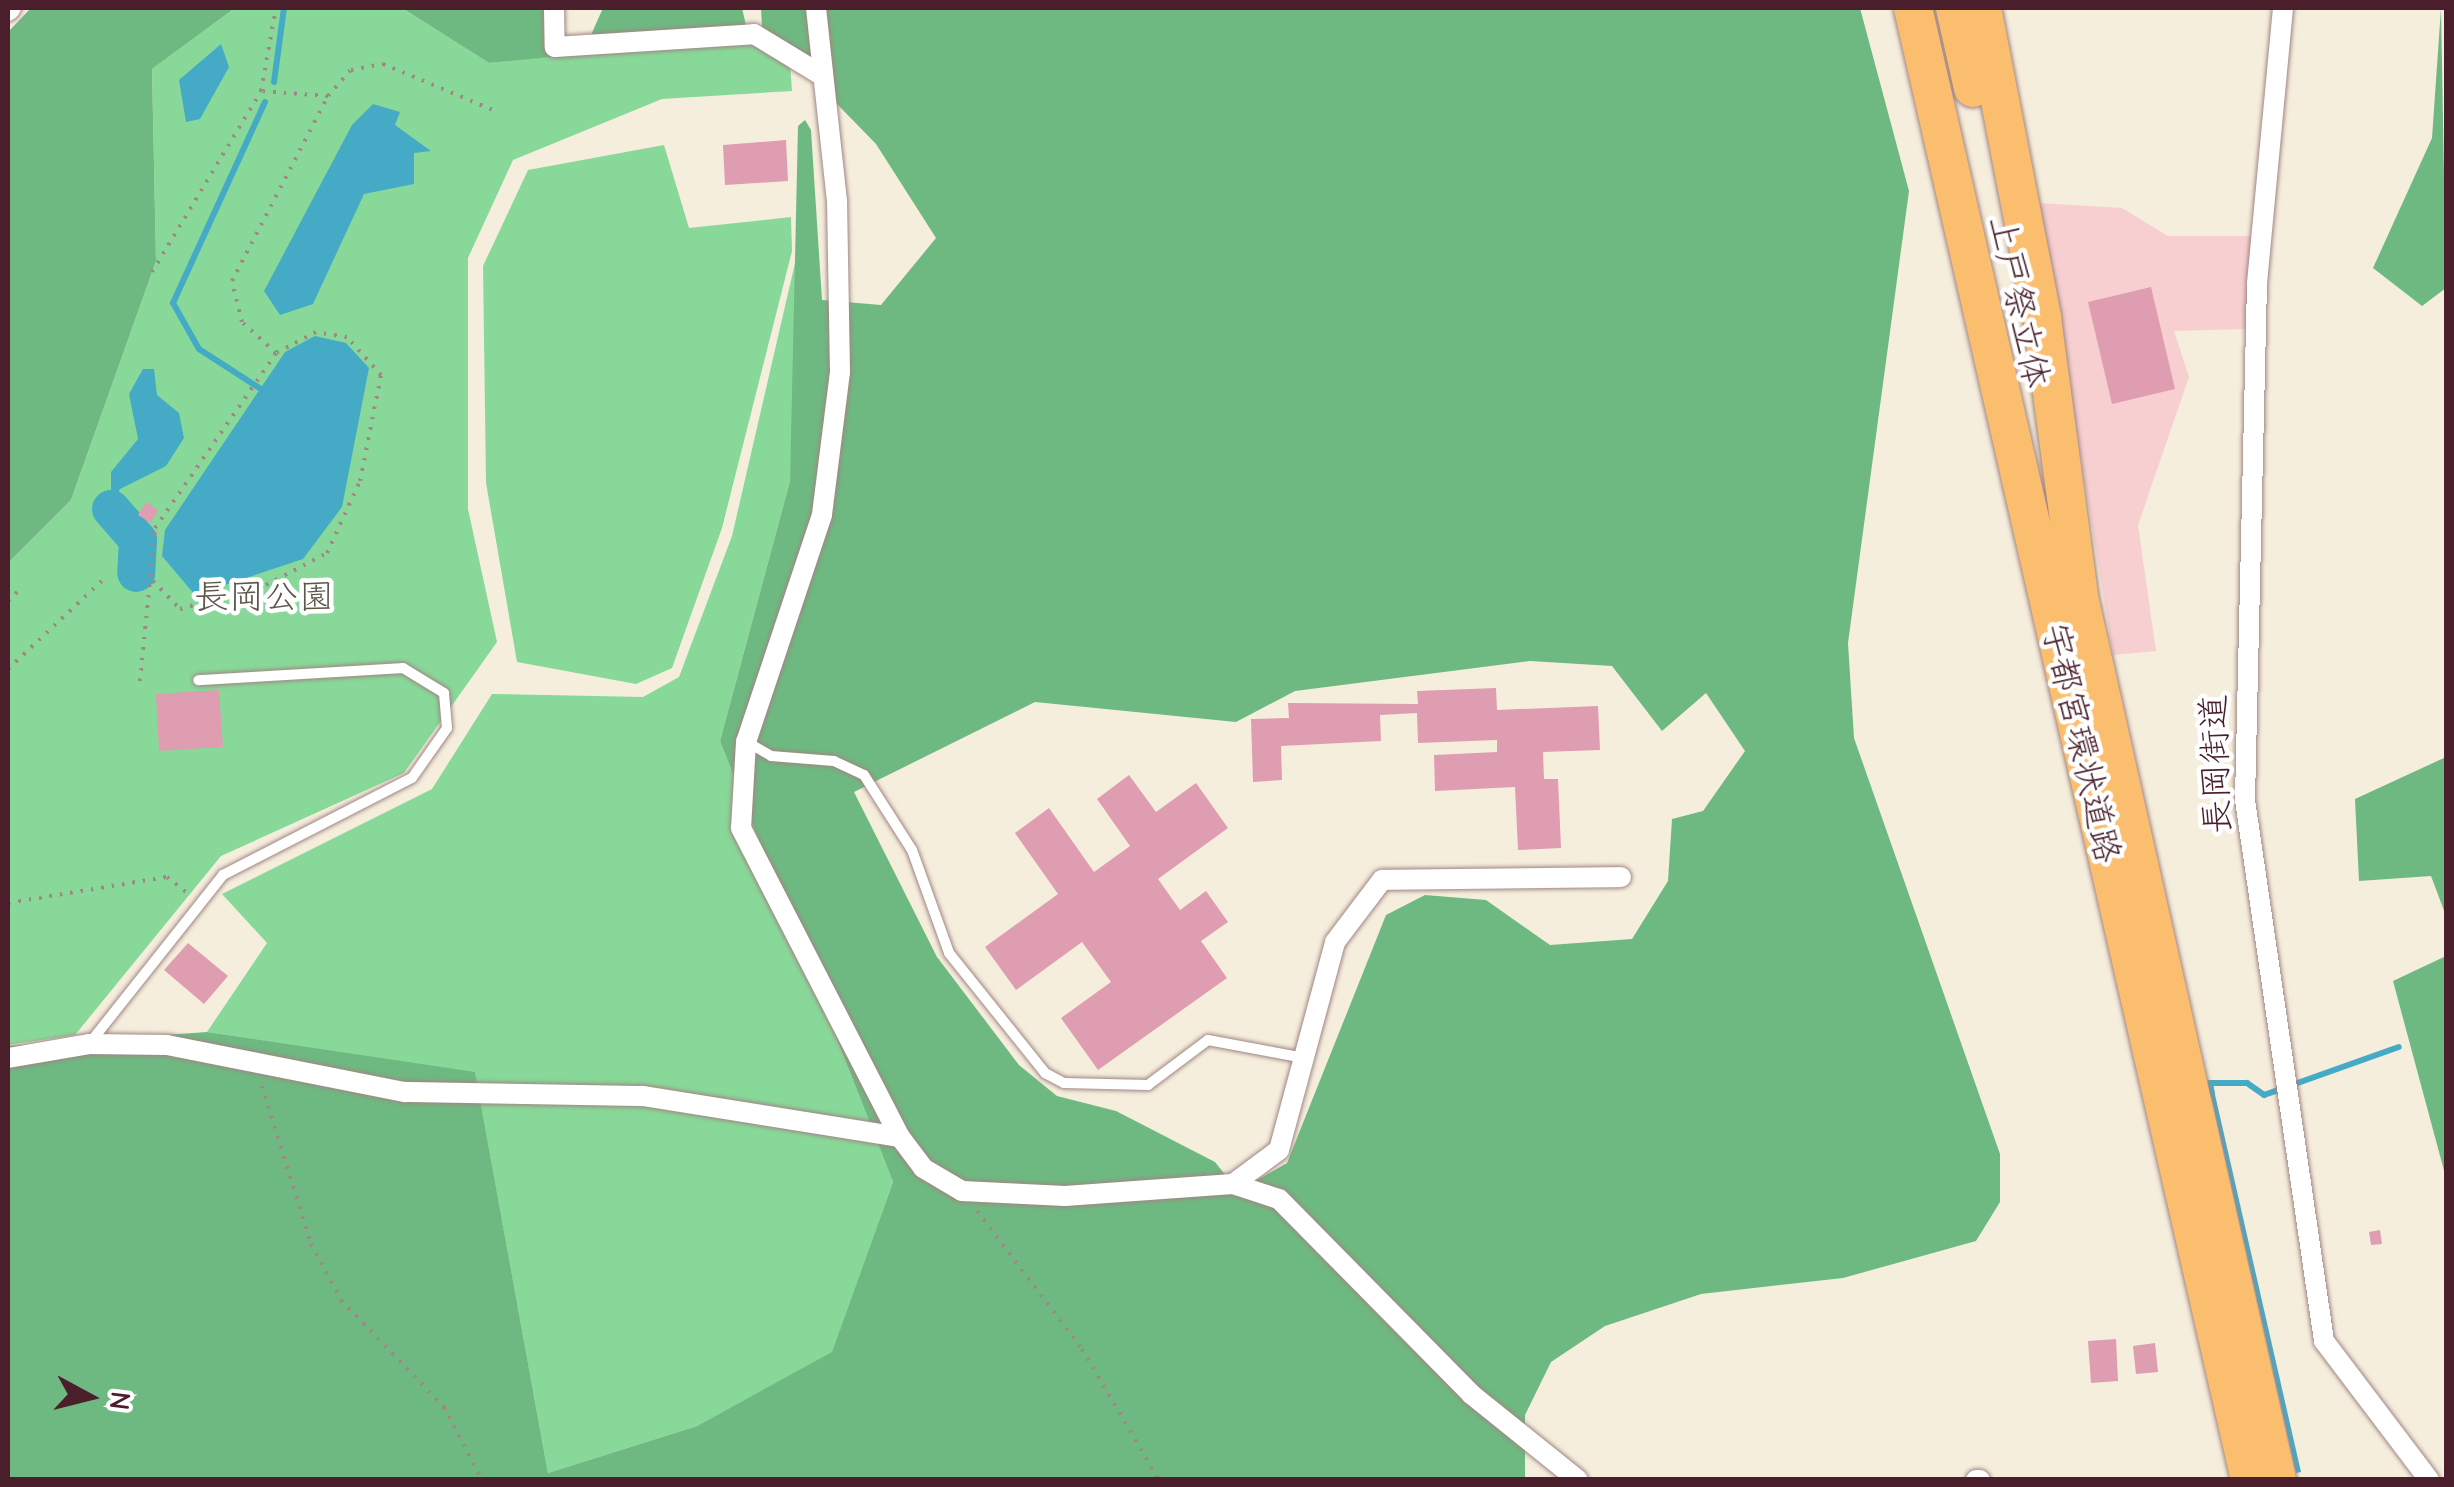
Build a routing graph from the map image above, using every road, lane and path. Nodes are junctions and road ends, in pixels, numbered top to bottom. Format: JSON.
{"nodes":[{"id":1,"x":276,"y":8,"type":"edge"},
{"id":2,"x":554,"y":8,"type":"edge"},
{"id":3,"x":816,"y":8,"type":"edge"},
{"id":4,"x":1913,"y":8,"type":"edge"},
{"id":5,"x":1932,"y":8,"type":"edge"},
{"id":6,"x":1954,"y":8,"type":"edge"},
{"id":7,"x":1982,"y":8,"type":"edge"},
{"id":8,"x":2283,"y":8,"type":"edge"},
{"id":9,"x":823,"y":76,"type":"junction"},
{"id":10,"x":261,"y":91,"type":"junction"},
{"id":11,"x":328,"y":96,"type":"junction"},
{"id":12,"x":493,"y":110,"type":"dead end"},
{"id":13,"x":152,"y":272,"type":"dead end"},
{"id":14,"x":276,"y":353,"type":"junction"},
{"id":15,"x":106,"y":577,"type":"dead end"},
{"id":16,"x":154,"y":581,"type":"junction"},
{"id":17,"x":17,"y":592,"type":"dead end"},
{"id":18,"x":2063,"y":594,"type":"junction"},
{"id":19,"x":8,"y":601,"type":"edge"},
{"id":20,"x":8,"y":669,"type":"edge"},
{"id":21,"x":140,"y":680,"type":"dead end"},
{"id":22,"x":198,"y":680,"type":"dead end"},
{"id":23,"x":746,"y":742,"type":"junction"},
{"id":24,"x":1621,"y":877,"type":"dead end"},
{"id":25,"x":8,"y":903,"type":"edge"},
{"id":26,"x":201,"y":903,"type":"junction"},
{"id":27,"x":89,"y":1044,"type":"junction"},
{"id":28,"x":8,"y":1058,"type":"edge"},
{"id":29,"x":1304,"y":1058,"type":"junction"},
{"id":30,"x":254,"y":1062,"type":"junction"},
{"id":31,"x":900,"y":1137,"type":"junction"},
{"id":32,"x":1233,"y":1184,"type":"junction"},
{"id":33,"x":962,"y":1191,"type":"junction"},
{"id":34,"x":1568,"y":1478,"type":"edge"},
{"id":35,"x":482,"y":1480,"type":"edge"},
{"id":36,"x":1159,"y":1480,"type":"edge"},
{"id":37,"x":2250,"y":1480,"type":"edge"},
{"id":38,"x":2278,"y":1480,"type":"edge"},
{"id":39,"x":2429,"y":1480,"type":"edge"}],
"edges":[{"from":1,"to":10,"type":"path"},
{"from":2,"to":9,"type":"street"},
{"from":3,"to":9,"type":"street"},
{"from":4,"to":18,"type":"highway","name":"宇都宮環状道路"},
{"from":5,"to":18,"type":"highway","name":"上戸祭立体"},
{"from":6,"to":18,"type":"highway","name":"上戸祭立体"},
{"from":7,"to":18,"type":"highway","name":"宇都宮環状道路"},
{"from":8,"to":39,"type":"street","name":"長岡街道"},
{"from":9,"to":23,"type":"street"},
{"from":10,"to":11,"type":"path"},
{"from":10,"to":13,"type":"path"},
{"from":11,"to":12,"type":"path"},
{"from":11,"to":14,"type":"path"},
{"from":14,"to":16,"type":"path"},
{"from":14,"to":16,"type":"path"},
{"from":15,"to":20,"type":"path"},
{"from":16,"to":21,"type":"path"},
{"from":17,"to":19,"type":"path"},
{"from":18,"to":37,"type":"highway","name":"宇都宮環状道路"},
{"from":18,"to":38,"type":"highway","name":"宇都宮環状道路"},
{"from":22,"to":26,"type":"lane"},
{"from":23,"to":29,"type":"lane"},
{"from":23,"to":31,"type":"street"},
{"from":24,"to":29,"type":"street"},
{"from":25,"to":26,"type":"path"},
{"from":26,"to":27,"type":"lane"},
{"from":27,"to":28,"type":"street"},
{"from":27,"to":30,"type":"street"},
{"from":29,"to":32,"type":"street"},
{"from":30,"to":31,"type":"street"},
{"from":30,"to":35,"type":"path"},
{"from":31,"to":33,"type":"street"},
{"from":32,"to":33,"type":"street"},
{"from":32,"to":34,"type":"street"},
{"from":33,"to":36,"type":"path"}]}
